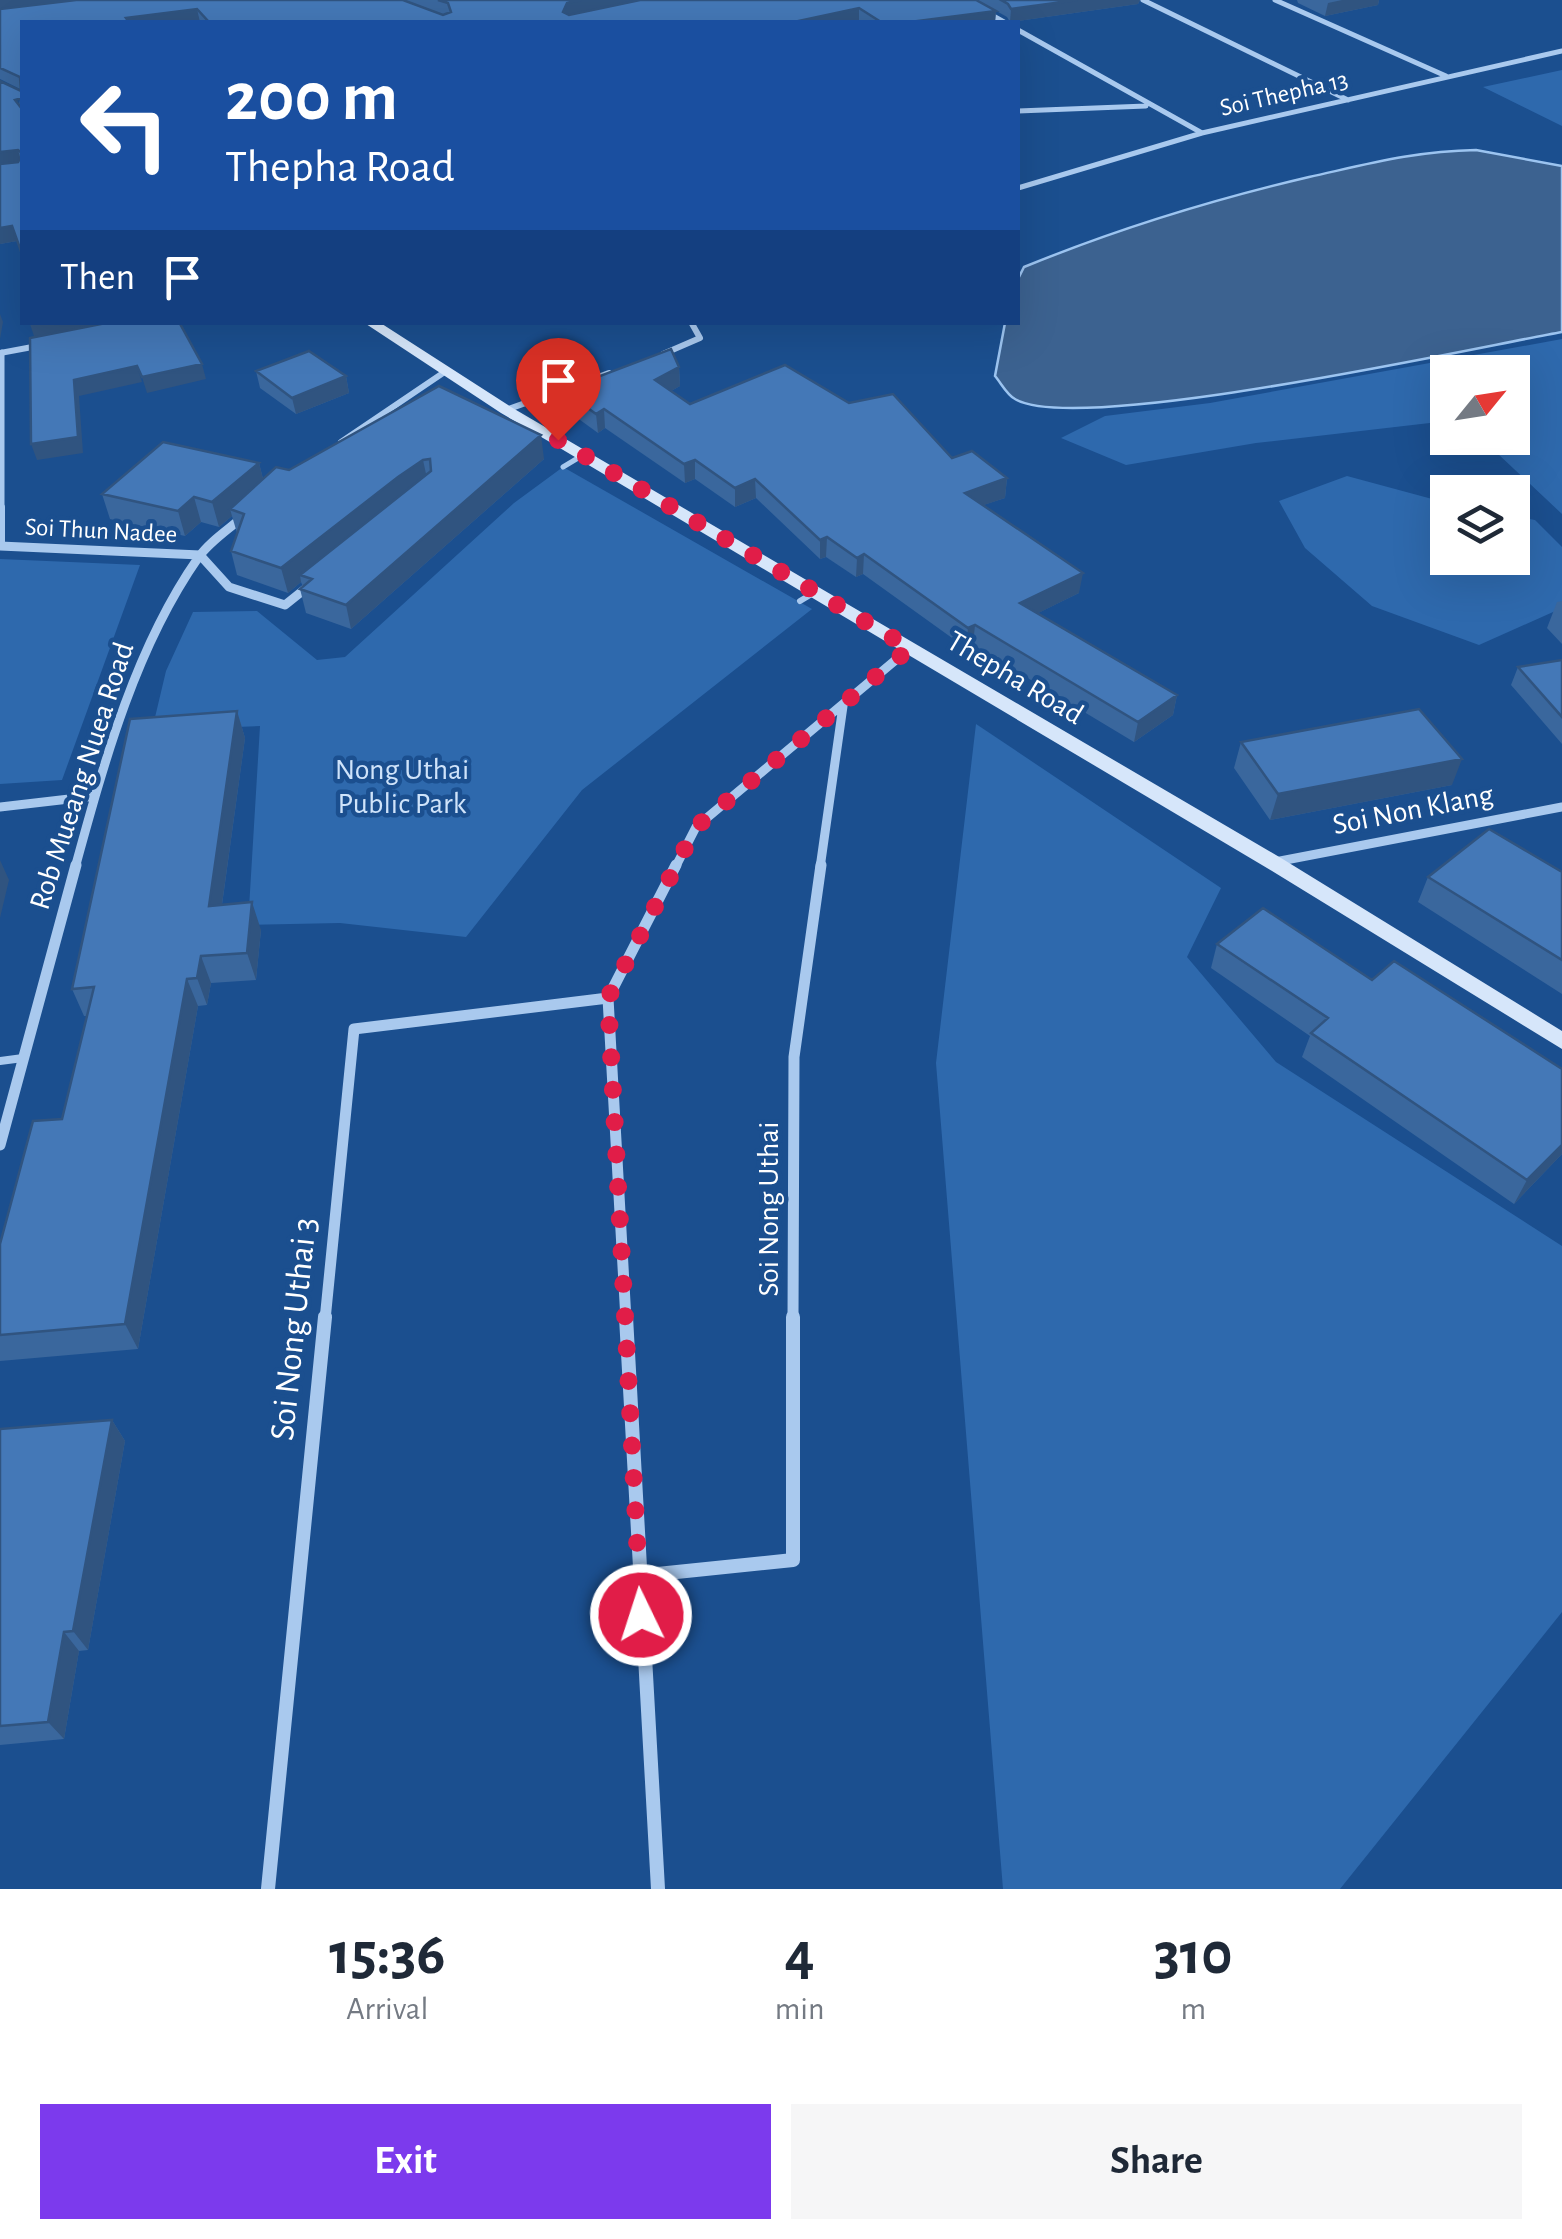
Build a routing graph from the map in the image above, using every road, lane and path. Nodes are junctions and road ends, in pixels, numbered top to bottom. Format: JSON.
{"nodes":[{"id":1,"x":965,"y":0,"type":"edge"},
{"id":2,"x":1144,"y":0,"type":"edge"},
{"id":3,"x":1276,"y":0,"type":"edge"},
{"id":4,"x":1000,"y":20,"type":"edge"},
{"id":5,"x":1020,"y":31,"type":"edge"},
{"id":6,"x":1562,"y":51,"type":"edge"},
{"id":7,"x":1446,"y":76,"type":"junction"},
{"id":8,"x":1348,"y":100,"type":"junction"},
{"id":9,"x":1148,"y":106,"type":"junction"},
{"id":10,"x":1020,"y":111,"type":"edge"},
{"id":11,"x":1202,"y":133,"type":"junction"},
{"id":12,"x":1020,"y":187,"type":"edge"},
{"id":13,"x":374,"y":325,"type":"edge"},
{"id":14,"x":693,"y":325,"type":"edge"},
{"id":15,"x":56,"y":342,"type":"edge"},
{"id":16,"x":1,"y":352,"type":"edge"},
{"id":17,"x":651,"y":358,"type":"edge"},
{"id":18,"x":446,"y":371,"type":"junction"},
{"id":19,"x":615,"y":371,"type":"edge"},
{"id":20,"x":506,"y":410,"type":"junction"},
{"id":21,"x":325,"y":453,"type":"edge"},
{"id":22,"x":584,"y":456,"type":"junction"},
{"id":23,"x":563,"y":467,"type":"dead end"},
{"id":24,"x":253,"y":508,"type":"edge"},
{"id":25,"x":1,"y":546,"type":"edge"},
{"id":26,"x":200,"y":555,"type":"junction"},
{"id":27,"x":314,"y":582,"type":"edge"},
{"id":28,"x":910,"y":648,"type":"junction"},
{"id":29,"x":843,"y":706,"type":"junction"},
{"id":30,"x":95,"y":796,"type":"junction"},
{"id":31,"x":0,"y":807,"type":"edge"},
{"id":32,"x":1562,"y":807,"type":"edge"},
{"id":33,"x":1274,"y":862,"type":"junction"},
{"id":34,"x":608,"y":998,"type":"junction"},
{"id":35,"x":1562,"y":1042,"type":"edge"},
{"id":36,"x":23,"y":1058,"type":"junction"},
{"id":37,"x":0,"y":1061,"type":"edge"},
{"id":38,"x":0,"y":1144,"type":"edge"},
{"id":39,"x":638,"y":1576,"type":"junction"},
{"id":40,"x":268,"y":1889,"type":"edge"},
{"id":41,"x":658,"y":1889,"type":"edge"}],
"edges":[{"from":1,"to":4,"type":"street"},
{"from":2,"to":8,"type":"street"},
{"from":3,"to":7,"type":"street"},
{"from":5,"to":9,"type":"street"},
{"from":6,"to":7,"type":"street","name":"Soi Thepha 13"},
{"from":7,"to":8,"type":"street","name":"Soi Thepha 13"},
{"from":8,"to":11,"type":"street","name":"Soi Thepha 13"},
{"from":9,"to":10,"type":"street"},
{"from":9,"to":11,"type":"street"},
{"from":11,"to":12,"type":"street","name":"Soi Thepha 13"},
{"from":13,"to":18,"type":"street","name":"Thepha Road"},
{"from":14,"to":17,"type":"street"},
{"from":15,"to":16,"type":"street"},
{"from":16,"to":25,"type":"lane"},
{"from":18,"to":20,"type":"street","name":"Thepha Road"},
{"from":18,"to":21,"type":"street"},
{"from":19,"to":20,"type":"street"},
{"from":20,"to":22,"type":"street","name":"Thepha Road"},
{"from":22,"to":23,"type":"lane"},
{"from":22,"to":28,"type":"street","name":"Thepha Road"},
{"from":24,"to":26,"type":"street","name":"Rob Mueang Nuea Road"},
{"from":25,"to":26,"type":"street","name":"Soi Thun Nadee"},
{"from":26,"to":27,"type":"street"},
{"from":26,"to":30,"type":"street","name":"Rob Mueang Nuea Road"},
{"from":28,"to":29,"type":"street"},
{"from":28,"to":33,"type":"street","name":"Thepha Road"},
{"from":29,"to":34,"type":"street"},
{"from":29,"to":39,"type":"street","name":"Soi Nong Uthai"},
{"from":30,"to":31,"type":"street"},
{"from":30,"to":36,"type":"street","name":"Rob Mueang Nuea Road"},
{"from":32,"to":33,"type":"street","name":"Soi Non Klang"},
{"from":33,"to":35,"type":"street","name":"Thepha Road"},
{"from":34,"to":39,"type":"street"},
{"from":34,"to":40,"type":"street","name":"Soi Nong Uthai 3"},
{"from":36,"to":37,"type":"lane"},
{"from":36,"to":38,"type":"street","name":"Rob Mueang Nuea Road"},
{"from":39,"to":41,"type":"street"}]}
